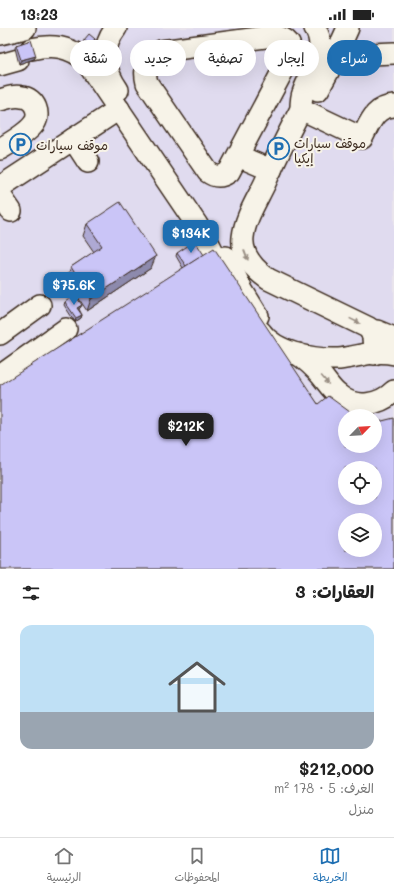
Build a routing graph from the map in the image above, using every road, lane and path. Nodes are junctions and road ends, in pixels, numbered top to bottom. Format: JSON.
{"nodes":[{"id":1,"x":25,"y":28,"type":"edge"},
{"id":2,"x":116,"y":28,"type":"edge"},
{"id":3,"x":315,"y":28,"type":"edge"},
{"id":4,"x":348,"y":28,"type":"edge"},
{"id":5,"x":353,"y":28,"type":"edge"},
{"id":6,"x":0,"y":34,"type":"edge"},
{"id":7,"x":52,"y":37,"type":"edge"},
{"id":8,"x":341,"y":40,"type":"edge"},
{"id":9,"x":393,"y":56,"type":"edge"},
{"id":10,"x":16,"y":57,"type":"edge"},
{"id":11,"x":382,"y":58,"type":"edge"},
{"id":12,"x":327,"y":60,"type":"edge"},
{"id":13,"x":327,"y":64,"type":"edge"},
{"id":14,"x":0,"y":100,"type":"edge"},
{"id":15,"x":394,"y":106,"type":"edge"},
{"id":16,"x":119,"y":109,"type":"junction"},
{"id":17,"x":301,"y":109,"type":"junction"},
{"id":18,"x":260,"y":114,"type":"junction"},
{"id":19,"x":291,"y":127,"type":"junction"},
{"id":20,"x":73,"y":138,"type":"junction"},
{"id":21,"x":0,"y":149,"type":"edge"},
{"id":22,"x":238,"y":156,"type":"junction"},
{"id":23,"x":88,"y":162,"type":"dead end"},
{"id":24,"x":271,"y":170,"type":"junction"},
{"id":25,"x":0,"y":187,"type":"edge"},
{"id":26,"x":187,"y":216,"type":"junction"},
{"id":27,"x":40,"y":305,"type":"dead end"},
{"id":28,"x":66,"y":330,"type":"dead end"},
{"id":29,"x":0,"y":334,"type":"edge"},
{"id":30,"x":394,"y":338,"type":"edge"},
{"id":31,"x":380,"y":347,"type":"edge"},
{"id":32,"x":296,"y":353,"type":"junction"},
{"id":33,"x":0,"y":376,"type":"edge"},
{"id":34,"x":394,"y":391,"type":"edge"}],
"edges":[{"from":1,"to":6,"type":"street"},
{"from":2,"to":26,"type":"street"},
{"from":3,"to":12,"type":"street"},
{"from":4,"to":8,"type":"street"},
{"from":5,"to":9,"type":"street"},
{"from":7,"to":10,"type":"street"},
{"from":7,"to":16,"type":"street"},
{"from":9,"to":11,"type":"street"},
{"from":13,"to":17,"type":"street"},
{"from":14,"to":21,"type":"street"},
{"from":15,"to":17,"type":"street"},
{"from":16,"to":20,"type":"street"},
{"from":16,"to":26,"type":"street"},
{"from":17,"to":19,"type":"street"},
{"from":18,"to":19,"type":"street"},
{"from":18,"to":22,"type":"street"},
{"from":18,"to":22,"type":"street"},
{"from":19,"to":24,"type":"street"},
{"from":20,"to":23,"type":"street"},
{"from":20,"to":25,"type":"street"},
{"from":22,"to":24,"type":"street"},
{"from":24,"to":31,"type":"street","one_way":true},
{"from":26,"to":32,"type":"street"},
{"from":27,"to":29,"type":"street"},
{"from":28,"to":33,"type":"street"},
{"from":30,"to":31,"type":"street"},
{"from":31,"to":32,"type":"street"},
{"from":32,"to":34,"type":"street","one_way":true}]}
